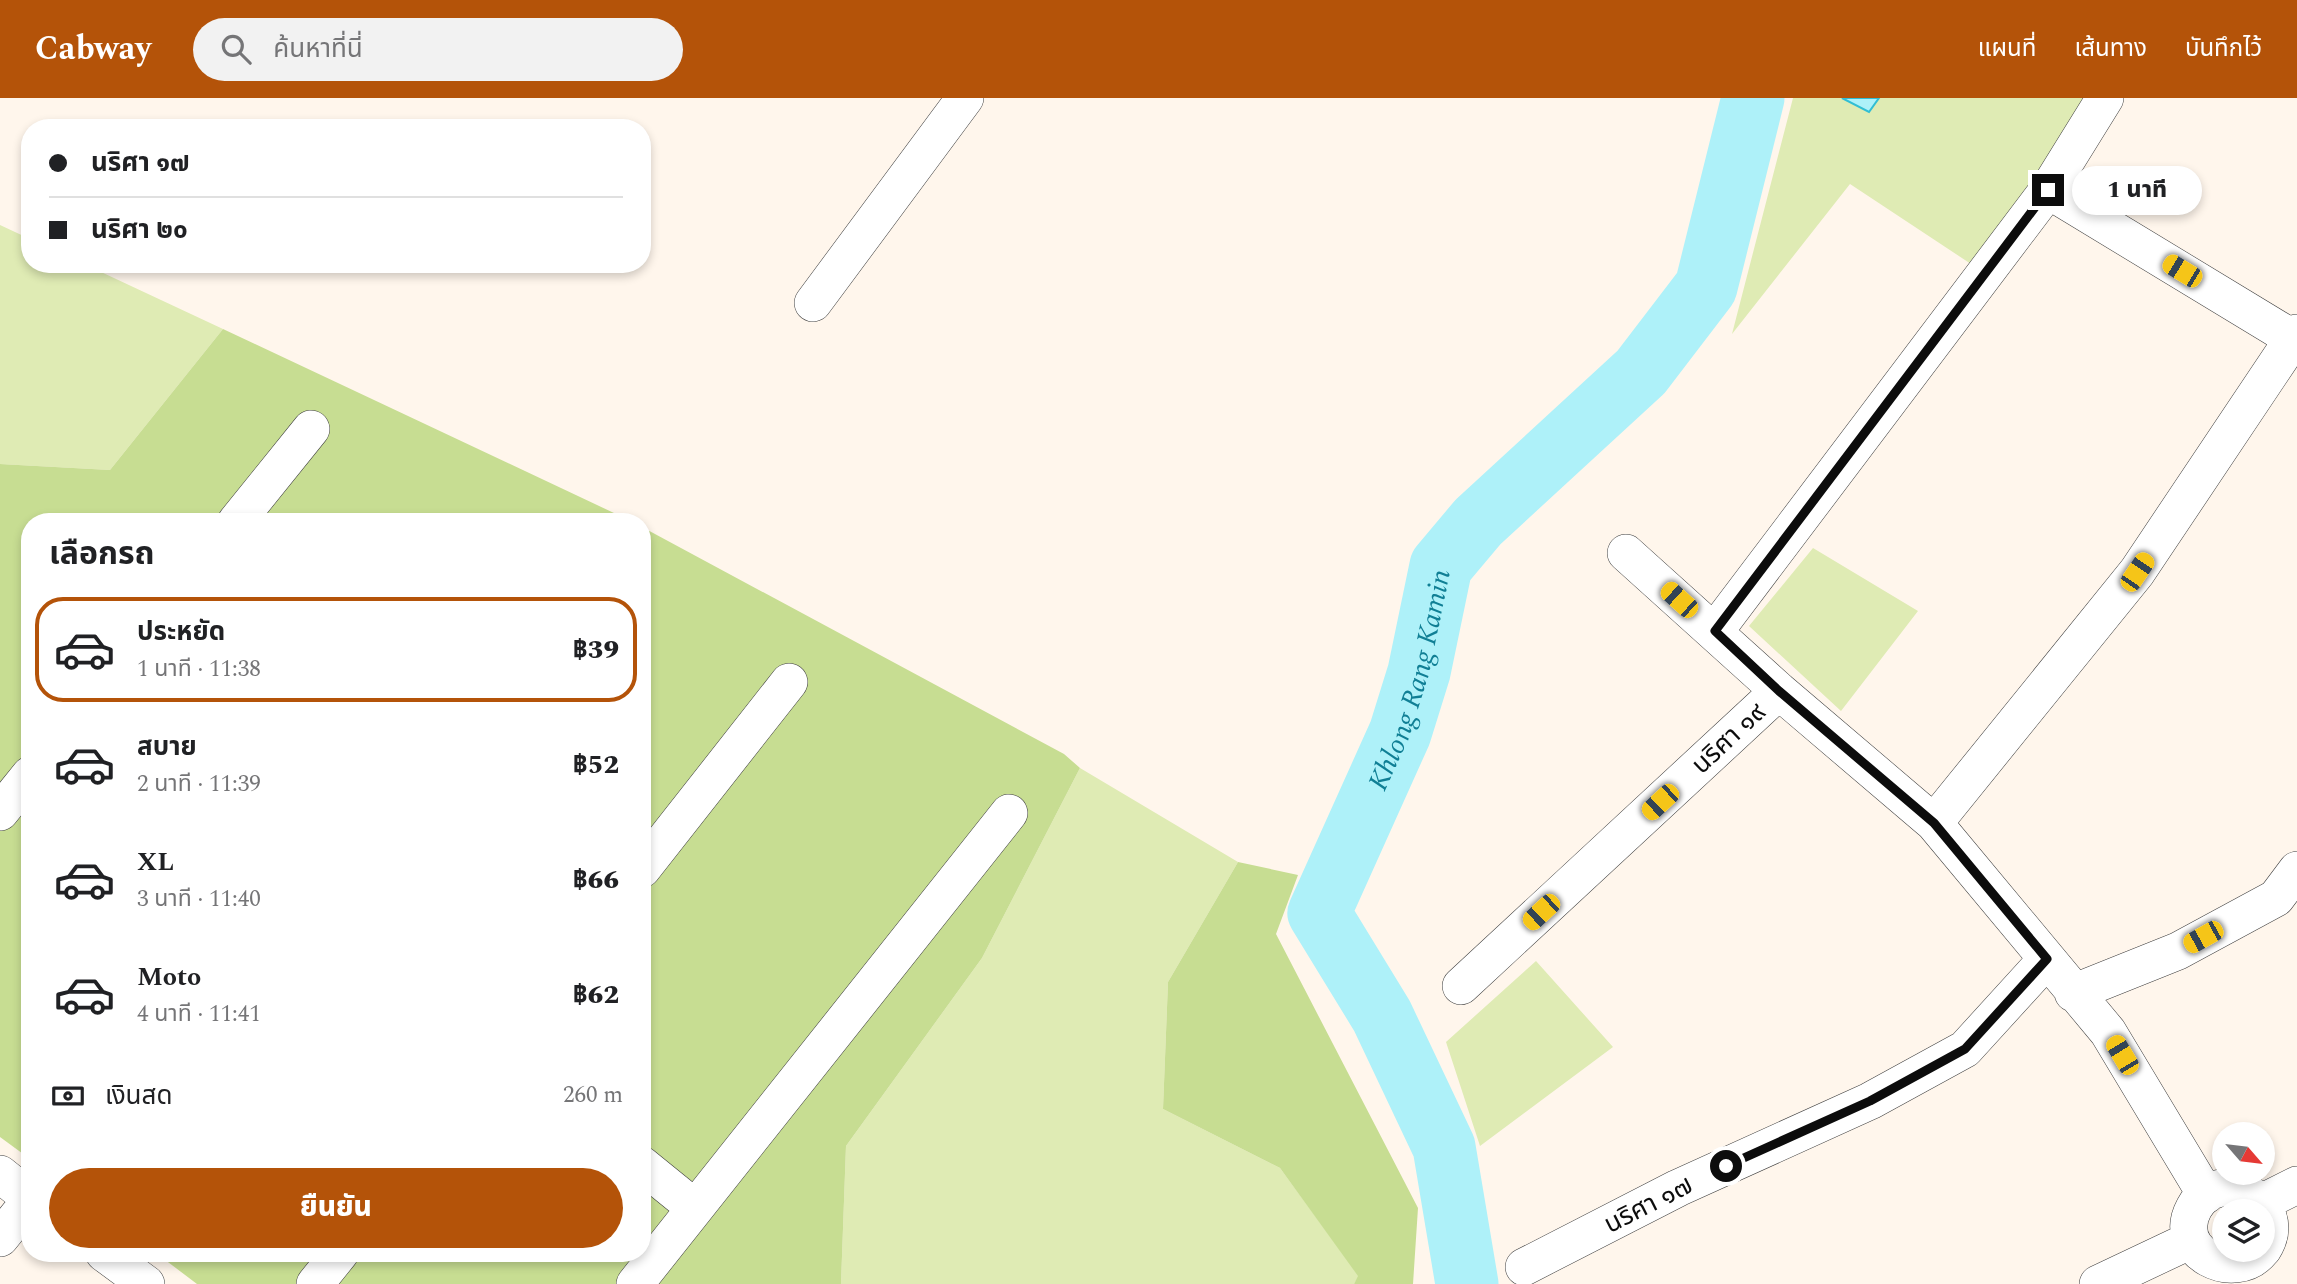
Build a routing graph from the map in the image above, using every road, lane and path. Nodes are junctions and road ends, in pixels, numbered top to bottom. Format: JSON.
{"nodes":[{"id":1,"x":965,"y":98,"type":"edge"},
{"id":2,"x":2105,"y":98,"type":"edge"},
{"id":3,"x":2048,"y":190,"type":"junction"},
{"id":4,"x":813,"y":303,"type":"dead end"},
{"id":5,"x":2296,"y":338,"type":"edge"},
{"id":6,"x":311,"y":429,"type":"dead end"},
{"id":7,"x":243,"y":513,"type":"edge"},
{"id":8,"x":1626,"y":553,"type":"dead end"},
{"id":9,"x":1715,"y":631,"type":"junction"},
{"id":10,"x":789,"y":682,"type":"dead end"},
{"id":11,"x":1779,"y":691,"type":"junction"},
{"id":12,"x":21,"y":786,"type":"edge"},
{"id":13,"x":0,"y":812,"type":"edge"},
{"id":14,"x":1009,"y":813,"type":"dead end"},
{"id":15,"x":1934,"y":823,"type":"junction"},
{"id":16,"x":651,"y":858,"type":"edge"},
{"id":17,"x":2297,"y":870,"type":"edge"},
{"id":18,"x":2047,"y":959,"type":"junction"},
{"id":19,"x":1461,"y":986,"type":"dead end"},
{"id":20,"x":2073,"y":993,"type":"junction"},
{"id":21,"x":651,"y":1172,"type":"edge"},
{"id":22,"x":0,"y":1174,"type":"edge"},
{"id":23,"x":2297,"y":1185,"type":"edge"},
{"id":24,"x":21,"y":1192,"type":"edge"},
{"id":25,"x":2206,"y":1195,"type":"junction"},
{"id":26,"x":2257,"y":1199,"type":"edge"},
{"id":27,"x":2269,"y":1199,"type":"edge"},
{"id":28,"x":695,"y":1208,"type":"junction"},
{"id":29,"x":21,"y":1211,"type":"edge"},
{"id":30,"x":0,"y":1238,"type":"edge"},
{"id":31,"x":2191,"y":1240,"type":"junction"},
{"id":32,"x":2212,"y":1261,"type":"edge"},
{"id":33,"x":116,"y":1262,"type":"edge"},
{"id":34,"x":333,"y":1262,"type":"edge"},
{"id":35,"x":2213,"y":1262,"type":"edge"},
{"id":36,"x":2257,"y":1262,"type":"edge"},
{"id":37,"x":1524,"y":1267,"type":"dead end"},
{"id":38,"x":146,"y":1284,"type":"edge"},
{"id":39,"x":315,"y":1284,"type":"edge"},
{"id":40,"x":635,"y":1284,"type":"edge"},
{"id":41,"x":2098,"y":1284,"type":"edge"}],
"edges":[{"from":1,"to":4,"type":"street"},
{"from":2,"to":3,"type":"street"},
{"from":3,"to":5,"type":"street"},
{"from":3,"to":9,"type":"street"},
{"from":5,"to":15,"type":"street"},
{"from":6,"to":7,"type":"street"},
{"from":8,"to":9,"type":"street"},
{"from":9,"to":11,"type":"street"},
{"from":10,"to":16,"type":"street"},
{"from":11,"to":15,"type":"street"},
{"from":11,"to":19,"type":"street","name":"นริศา ๑๙"},
{"from":12,"to":13,"type":"street"},
{"from":14,"to":28,"type":"street"},
{"from":15,"to":18,"type":"street"},
{"from":17,"to":20,"type":"street"},
{"from":18,"to":20,"type":"street"},
{"from":18,"to":37,"type":"street","name":"นริศา ๑๗"},
{"from":20,"to":25,"type":"street"},
{"from":21,"to":28,"type":"street"},
{"from":22,"to":24,"type":"street"},
{"from":23,"to":27,"type":"street"},
{"from":25,"to":26,"type":"street"},
{"from":25,"to":31,"type":"street"},
{"from":28,"to":40,"type":"street"},
{"from":29,"to":30,"type":"street"},
{"from":31,"to":32,"type":"street"},
{"from":31,"to":41,"type":"street"},
{"from":33,"to":38,"type":"street"},
{"from":34,"to":39,"type":"street"},
{"from":35,"to":36,"type":"street"}]}
